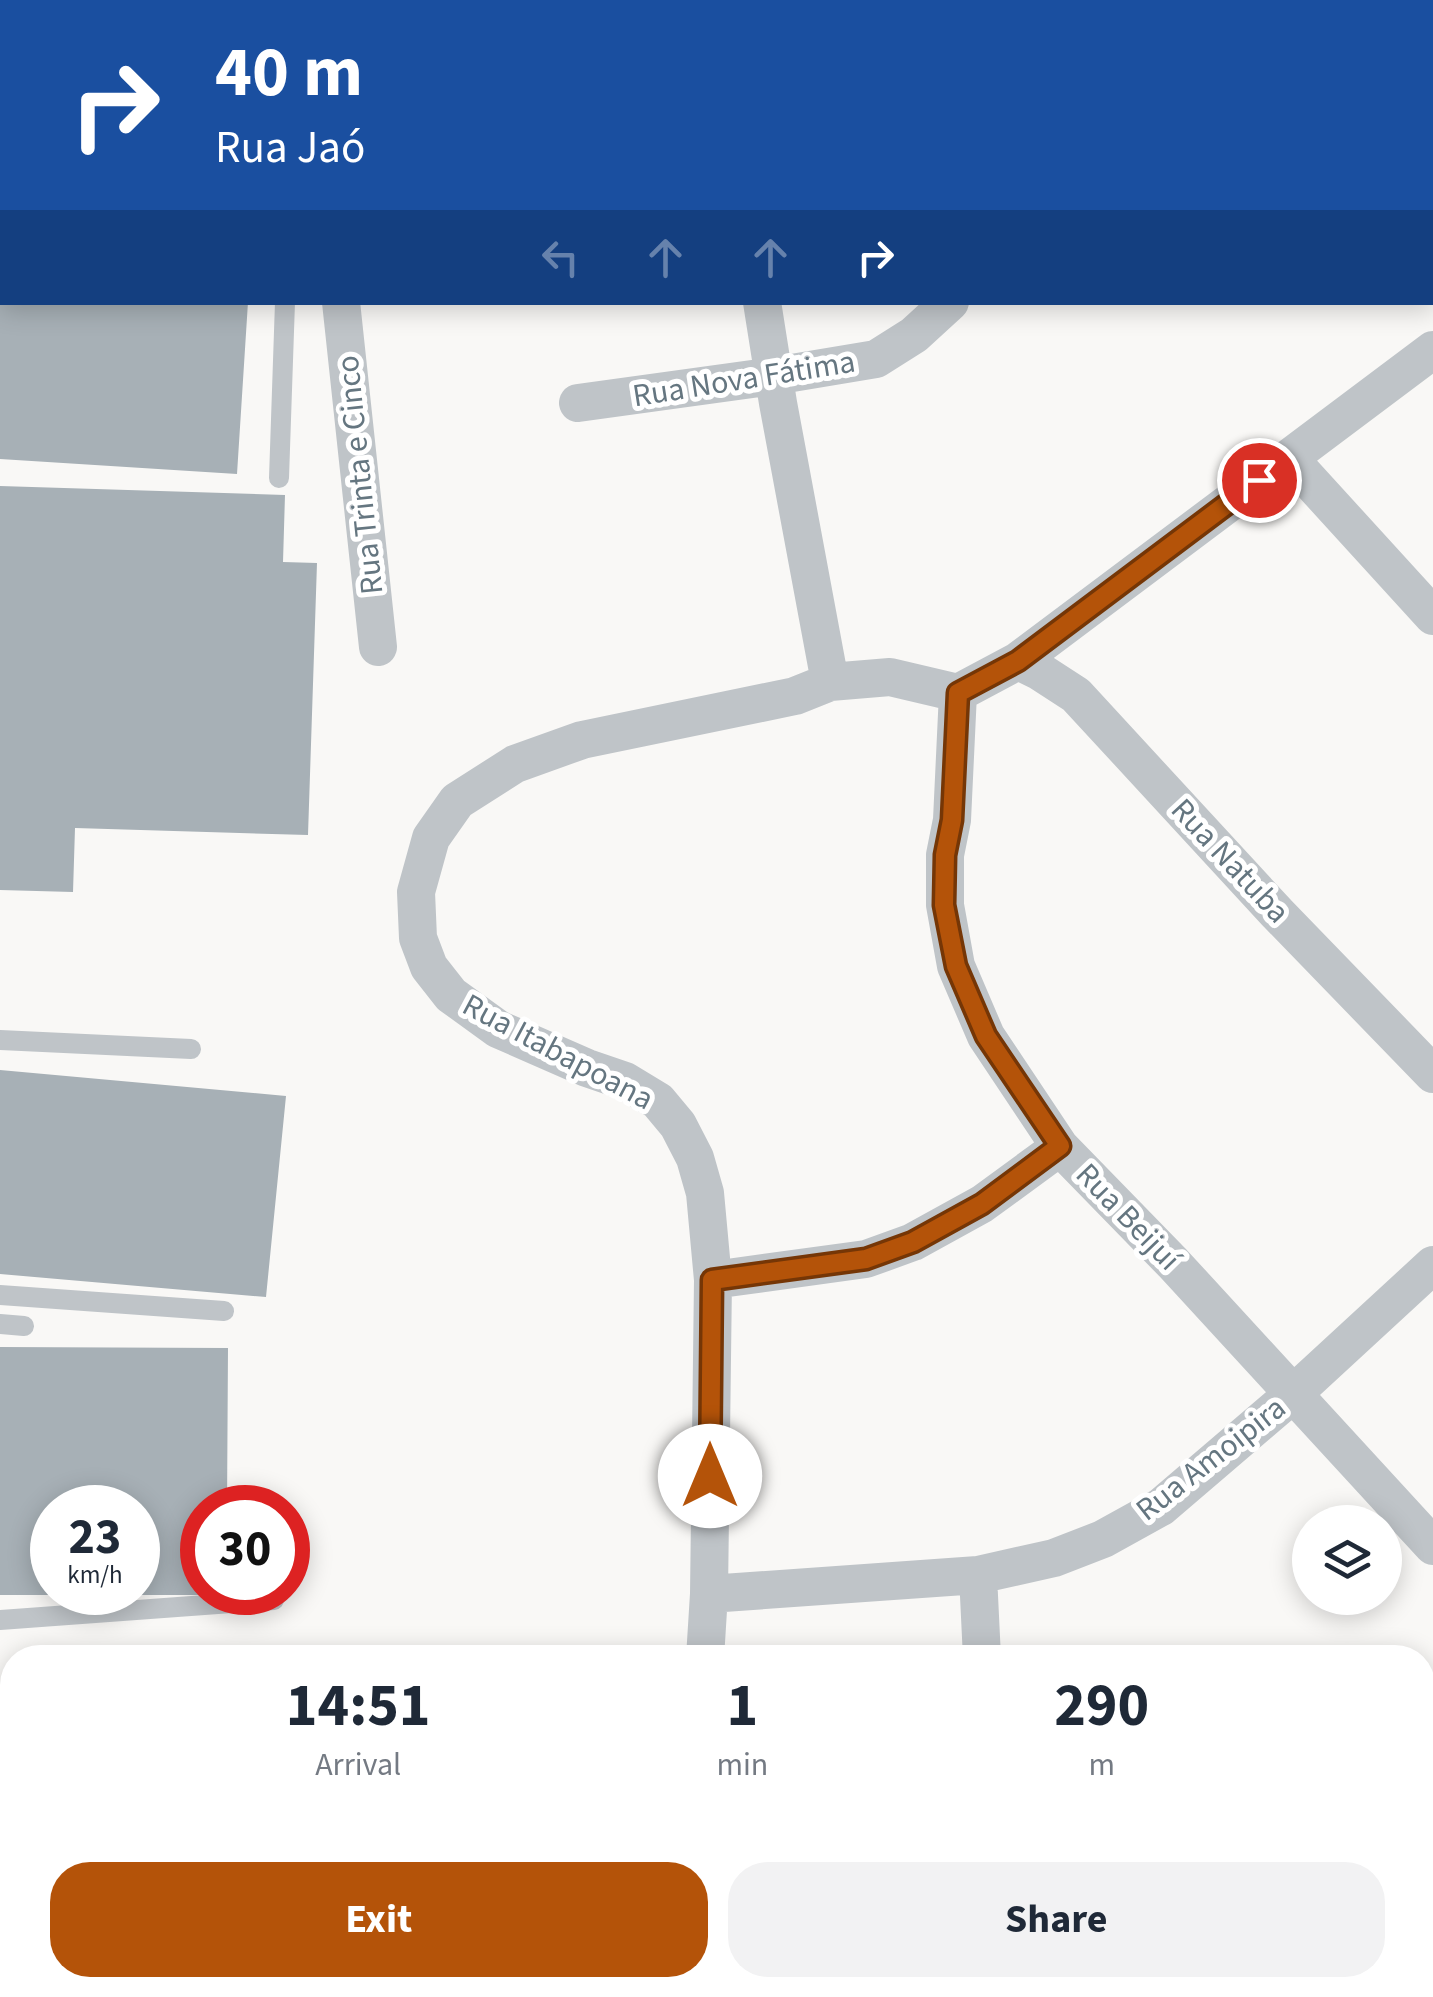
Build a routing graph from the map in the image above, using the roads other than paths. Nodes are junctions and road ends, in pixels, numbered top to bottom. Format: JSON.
{"nodes":[{"id":1,"x":284,"y":305,"type":"edge"},
{"id":2,"x":341,"y":305,"type":"edge"},
{"id":3,"x":762,"y":305,"type":"edge"},
{"id":4,"x":947,"y":305,"type":"edge"},
{"id":5,"x":1433,"y":350,"type":"edge"},
{"id":6,"x":774,"y":376,"type":"junction"},
{"id":7,"x":578,"y":403,"type":"dead end"},
{"id":8,"x":1289,"y":458,"type":"junction"},
{"id":9,"x":279,"y":478,"type":"dead end"},
{"id":10,"x":1433,"y":616,"type":"edge"},
{"id":11,"x":378,"y":647,"type":"dead end"},
{"id":12,"x":1018,"y":661,"type":"junction"},
{"id":13,"x":830,"y":682,"type":"junction"},
{"id":14,"x":958,"y":693,"type":"junction"},
{"id":15,"x":0,"y":1040,"type":"edge"},
{"id":16,"x":191,"y":1048,"type":"dead end"},
{"id":17,"x":1433,"y":1074,"type":"edge"},
{"id":18,"x":1060,"y":1146,"type":"junction"},
{"id":19,"x":1433,"y":1265,"type":"edge"},
{"id":20,"x":712,"y":1280,"type":"junction"},
{"id":21,"x":0,"y":1295,"type":"edge"},
{"id":22,"x":224,"y":1310,"type":"dead end"},
{"id":23,"x":0,"y":1324,"type":"edge"},
{"id":24,"x":24,"y":1326,"type":"dead end"},
{"id":25,"x":1293,"y":1394,"type":"junction"},
{"id":26,"x":1433,"y":1546,"type":"edge"},
{"id":27,"x":978,"y":1575,"type":"junction"},
{"id":28,"x":709,"y":1594,"type":"junction"},
{"id":29,"x":180,"y":1607,"type":"edge"},
{"id":30,"x":0,"y":1620,"type":"edge"},
{"id":31,"x":706,"y":1645,"type":"edge"},
{"id":32,"x":981,"y":1645,"type":"edge"}],
"edges":[{"from":1,"to":9,"type":"lane"},
{"from":2,"to":11,"type":"street","name":"Rua Trinta e Cinco"},
{"from":3,"to":6,"type":"street"},
{"from":4,"to":6,"type":"street","name":"Rua Nova Fátima"},
{"from":5,"to":8,"type":"street"},
{"from":6,"to":7,"type":"street","name":"Rua Nova Fátima"},
{"from":6,"to":13,"type":"street"},
{"from":8,"to":10,"type":"street"},
{"from":8,"to":12,"type":"street"},
{"from":12,"to":14,"type":"street"},
{"from":12,"to":17,"type":"street","name":"Rua Natuba"},
{"from":13,"to":14,"type":"street","name":"Rua Itabapoana"},
{"from":13,"to":20,"type":"street","name":"Rua Itabapoana"},
{"from":14,"to":18,"type":"street","name":"Rua Beijuí"},
{"from":15,"to":16,"type":"lane"},
{"from":18,"to":20,"type":"street"},
{"from":18,"to":25,"type":"street","name":"Rua Beijuí"},
{"from":19,"to":25,"type":"street","name":"Rua Amoipira"},
{"from":20,"to":28,"type":"street","name":"Rua Itabapoana"},
{"from":21,"to":22,"type":"lane"},
{"from":23,"to":24,"type":"lane"},
{"from":25,"to":26,"type":"street","name":"Rua Beijuí"},
{"from":25,"to":27,"type":"street","name":"Rua Amoipira"},
{"from":27,"to":28,"type":"street","name":"Rua Amoipira"},
{"from":27,"to":32,"type":"street"},
{"from":28,"to":31,"type":"street","name":"Rua Itabapoana"},
{"from":29,"to":30,"type":"lane"}]}
